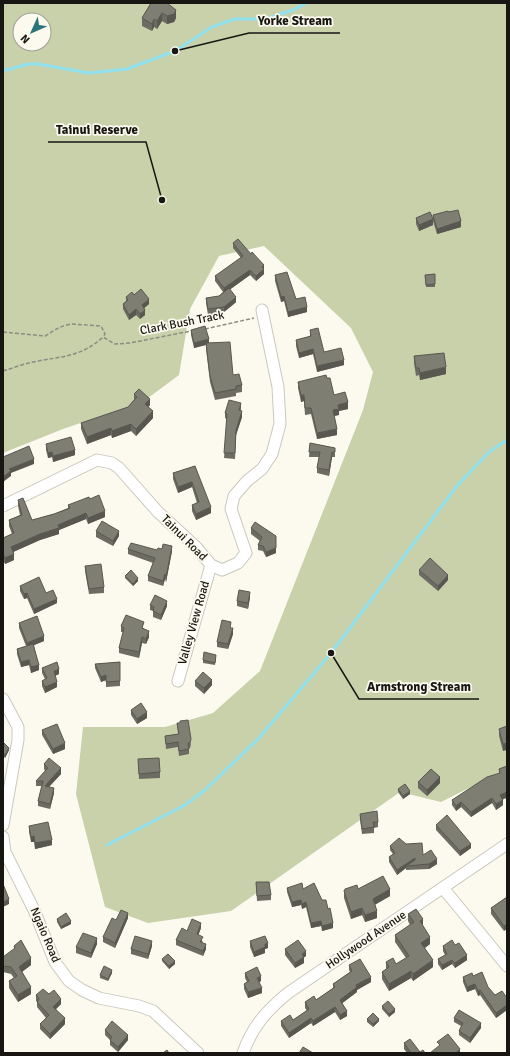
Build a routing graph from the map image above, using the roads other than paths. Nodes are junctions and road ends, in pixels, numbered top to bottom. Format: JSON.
{"nodes":[{"id":1,"x":262,"y":310,"type":"road end"},
{"id":2,"x":3,"y":506,"type":"edge"},
{"id":3,"x":211,"y":565,"type":"junction"},
{"id":4,"x":178,"y":681,"type":"dead end"},
{"id":5,"x":3,"y":699,"type":"edge"},
{"id":6,"x":3,"y":825,"type":"edge"},
{"id":7,"x":3,"y":837,"type":"edge"},
{"id":8,"x":507,"y":844,"type":"edge"},
{"id":9,"x":4,"y":852,"type":"edge"},
{"id":10,"x":443,"y":888,"type":"junction"},
{"id":11,"x":507,"y":966,"type":"edge"},
{"id":12,"x":198,"y":1053,"type":"edge"},
{"id":13,"x":243,"y":1053,"type":"edge"}],
"edges":[{"from":1,"to":3,"type":"street","name":"Tainui Road"},
{"from":2,"to":3,"type":"street","name":"Tainui Road"},
{"from":3,"to":4,"type":"street","name":"Valley View Road"},
{"from":5,"to":6,"type":"street"},
{"from":7,"to":9,"type":"street","name":"Ngaio Road"},
{"from":8,"to":10,"type":"street","name":"Hollywood Avenue"},
{"from":9,"to":12,"type":"street","name":"Ngaio Road"},
{"from":10,"to":11,"type":"street"},
{"from":10,"to":13,"type":"street","name":"Hollywood Avenue"}]}
